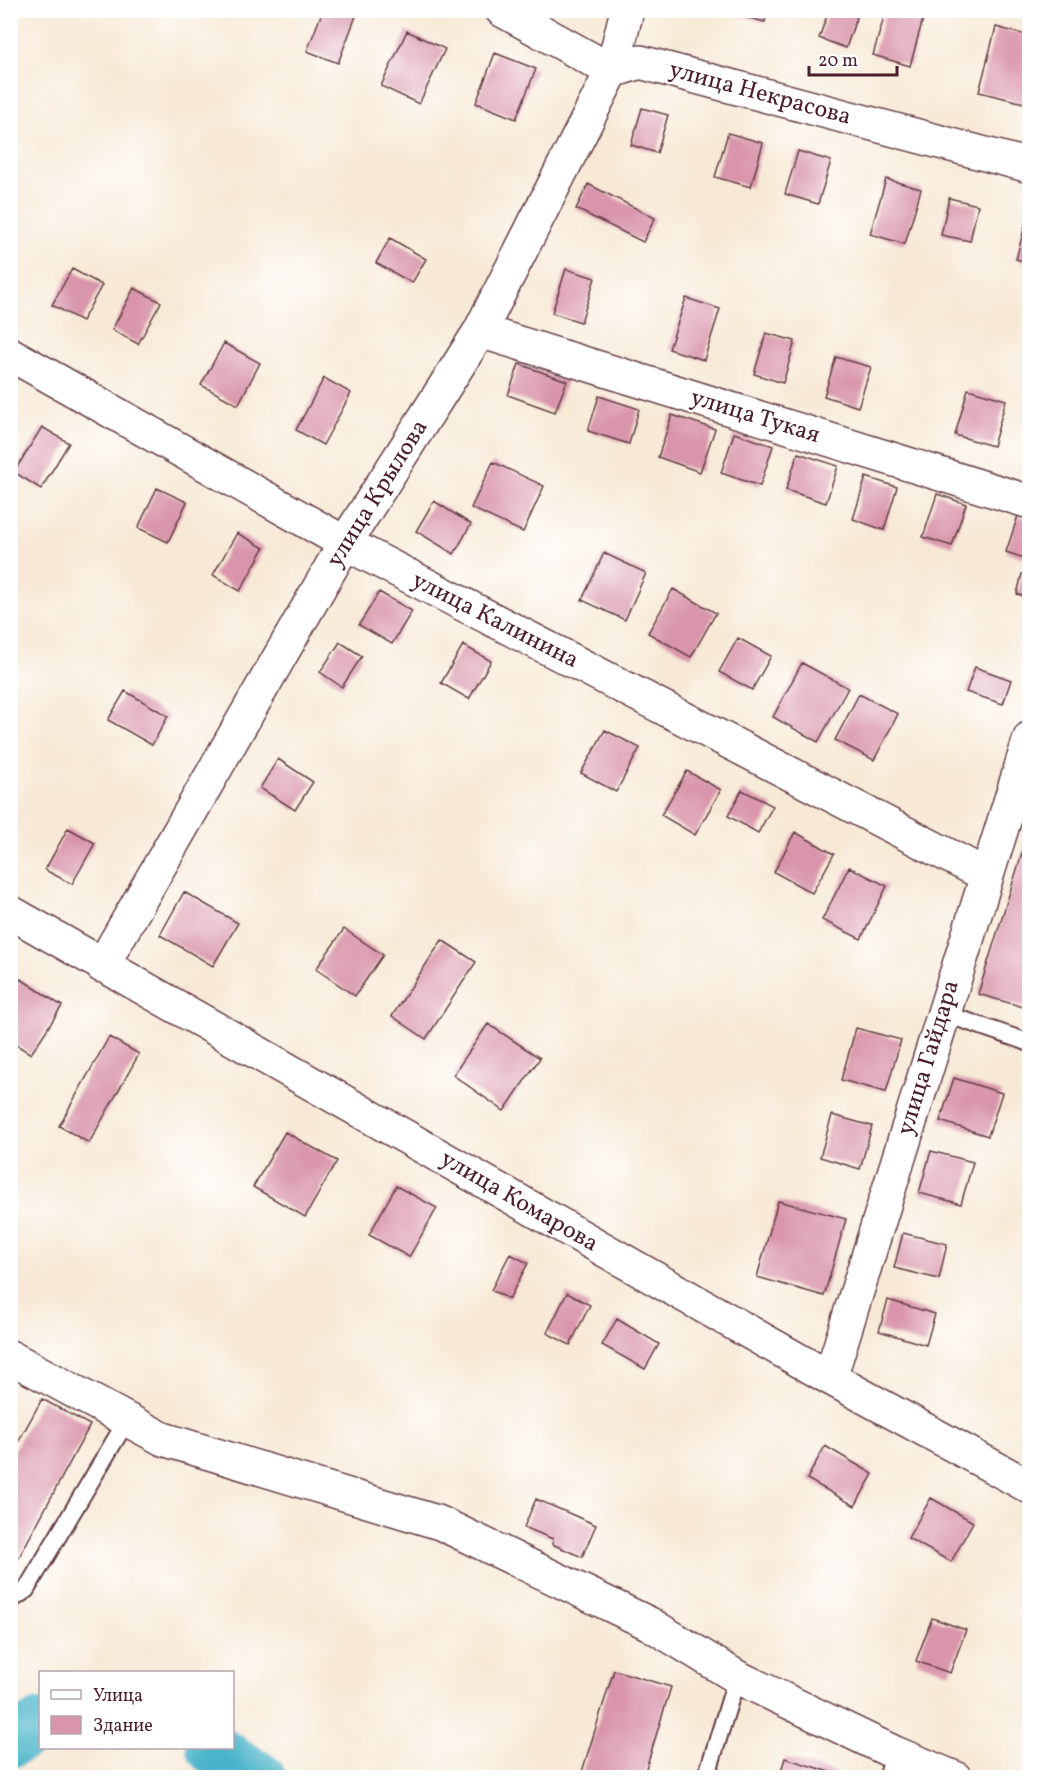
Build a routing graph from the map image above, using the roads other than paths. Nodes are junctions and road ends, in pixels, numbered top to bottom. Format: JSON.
{"nodes":[{"id":1,"x":502,"y":10,"type":"edge"},
{"id":2,"x":627,"y":10,"type":"edge"},
{"id":3,"x":612,"y":71,"type":"junction"},
{"id":4,"x":1029,"y":166,"type":"edge"},
{"id":5,"x":480,"y":331,"type":"junction"},
{"id":6,"x":10,"y":354,"type":"edge"},
{"id":7,"x":1029,"y":502,"type":"edge"},
{"id":8,"x":345,"y":543,"type":"junction"},
{"id":9,"x":1029,"y":743,"type":"edge"},
{"id":10,"x":986,"y":875,"type":"junction"},
{"id":11,"x":10,"y":912,"type":"edge"},
{"id":12,"x":102,"y":966,"type":"junction"},
{"id":13,"x":943,"y":1013,"type":"junction"},
{"id":14,"x":1029,"y":1042,"type":"edge"},
{"id":15,"x":10,"y":1357,"type":"edge"},
{"id":16,"x":830,"y":1378,"type":"junction"},
{"id":17,"x":127,"y":1420,"type":"junction"},
{"id":18,"x":1029,"y":1487,"type":"edge"},
{"id":19,"x":10,"y":1601,"type":"edge"},
{"id":20,"x":737,"y":1677,"type":"junction"},
{"id":21,"x":891,"y":1765,"type":"edge"},
{"id":22,"x":706,"y":1778,"type":"edge"},
{"id":23,"x":955,"y":1778,"type":"edge"}],
"edges":[{"from":1,"to":3,"type":"street"},
{"from":2,"to":3,"type":"street","name":"улица Крылова"},
{"from":3,"to":4,"type":"street","name":"улица Некрасова"},
{"from":3,"to":5,"type":"street","name":"улица Крылова"},
{"from":5,"to":7,"type":"street","name":"улица Тукая"},
{"from":5,"to":8,"type":"street","name":"улица Крылова"},
{"from":6,"to":8,"type":"street","name":"улица Калинина"},
{"from":8,"to":10,"type":"street","name":"улица Калинина"},
{"from":8,"to":12,"type":"street","name":"улица Крылова"},
{"from":9,"to":10,"type":"street","name":"улица Гайдара"},
{"from":10,"to":13,"type":"street","name":"улица Гайдара"},
{"from":11,"to":12,"type":"street","name":"улица Комарова"},
{"from":12,"to":16,"type":"street","name":"улица Комарова"},
{"from":13,"to":14,"type":"lane"},
{"from":13,"to":16,"type":"street","name":"улица Гайдара"},
{"from":15,"to":17,"type":"street"},
{"from":16,"to":18,"type":"street","name":"улица Комарова"},
{"from":17,"to":19,"type":"lane"},
{"from":17,"to":20,"type":"street"},
{"from":20,"to":21,"type":"street"},
{"from":20,"to":22,"type":"lane"},
{"from":21,"to":23,"type":"street"}]}
